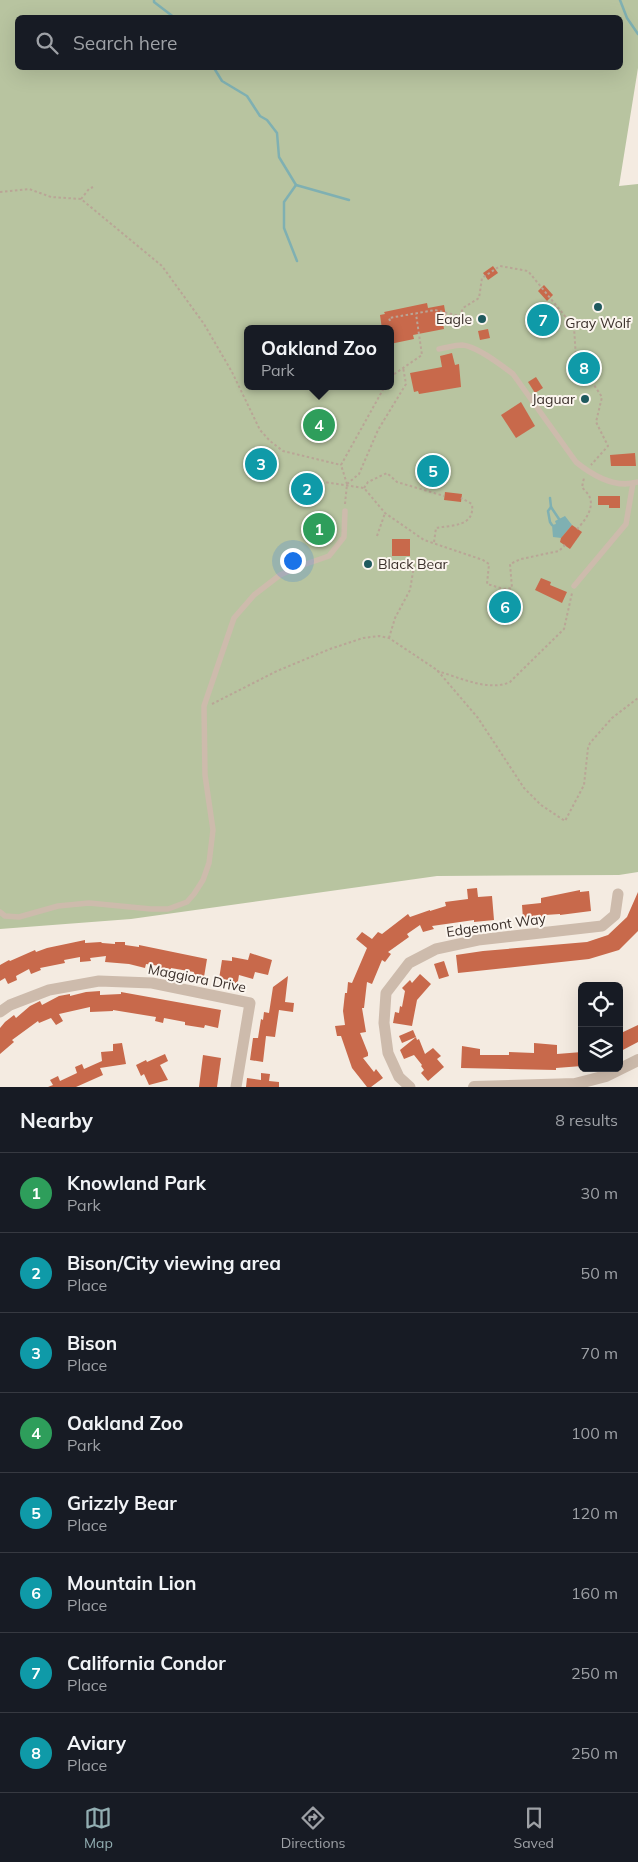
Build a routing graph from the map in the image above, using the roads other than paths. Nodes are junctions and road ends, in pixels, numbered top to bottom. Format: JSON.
{"nodes":[{"id":1,"x":439,"y":349,"type":"dead end"},
{"id":2,"x":636,"y":483,"type":"edge"},
{"id":3,"x":345,"y":511,"type":"road end"},
{"id":4,"x":574,"y":586,"type":"road end"},
{"id":5,"x":618,"y":894,"type":"dead end"},
{"id":6,"x":0,"y":912,"type":"edge"},
{"id":7,"x":0,"y":1012,"type":"edge"},
{"id":8,"x":638,"y":1060,"type":"edge"},
{"id":9,"x":536,"y":1086,"type":"edge"},
{"id":10,"x":236,"y":1087,"type":"edge"},
{"id":11,"x":410,"y":1087,"type":"edge"},
{"id":12,"x":474,"y":1087,"type":"edge"}],
"edges":[{"from":1,"to":2,"type":"lane"},
{"from":2,"to":4,"type":"lane"},
{"from":3,"to":6,"type":"lane"},
{"from":5,"to":11,"type":"street","name":"Edgemont Way"},
{"from":7,"to":10,"type":"street","name":"Maggiora Drive"},
{"from":8,"to":9,"type":"street"},
{"from":9,"to":12,"type":"street"}]}
